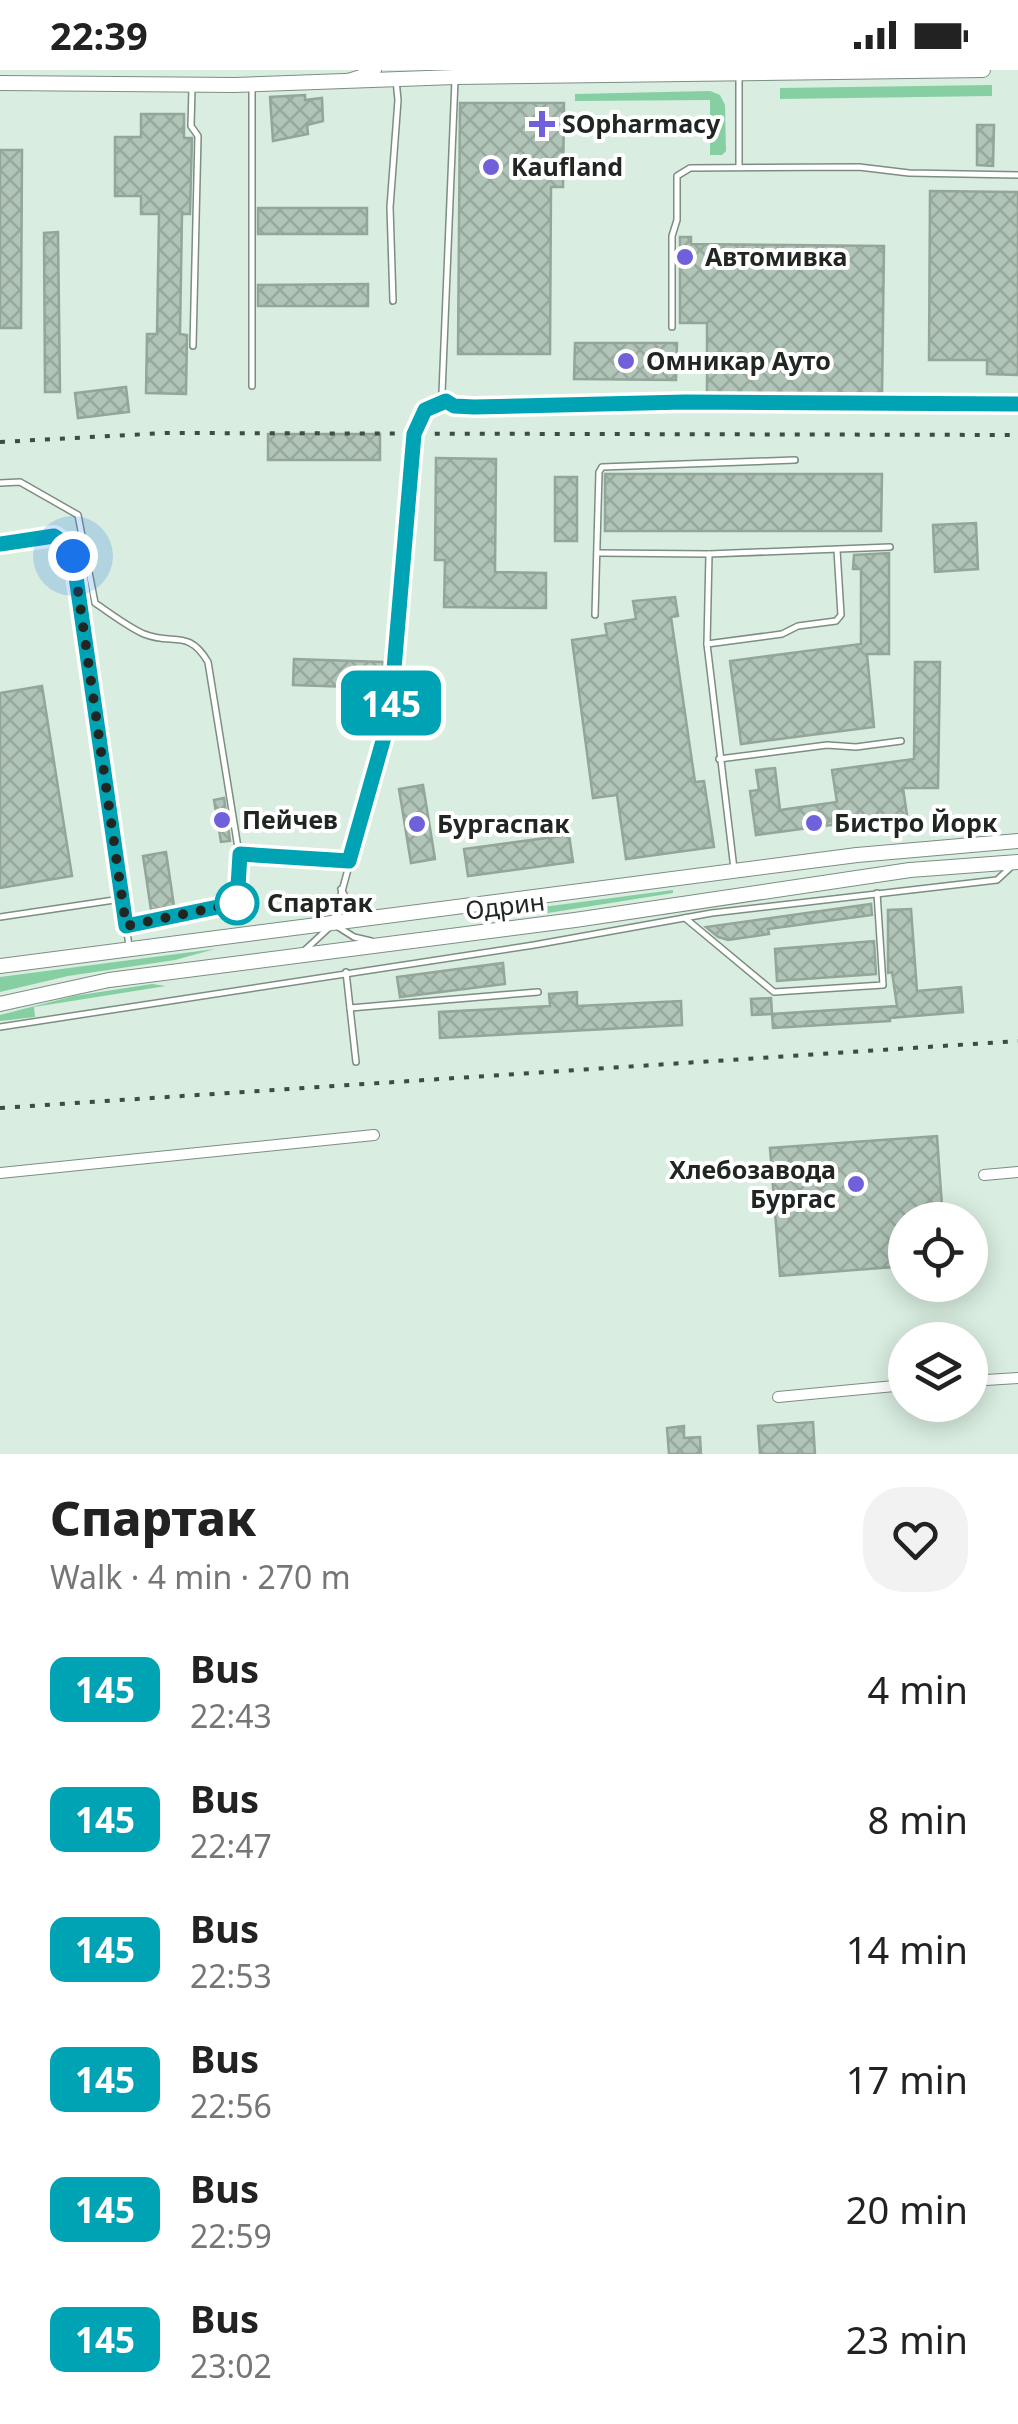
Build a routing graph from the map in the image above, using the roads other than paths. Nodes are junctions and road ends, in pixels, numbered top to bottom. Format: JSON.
{"nodes":[{"id":1,"x":376,"y":70,"type":"edge"},
{"id":2,"x":984,"y":70,"type":"edge"},
{"id":3,"x":739,"y":72,"type":"edge"},
{"id":4,"x":59,"y":75,"type":"edge"},
{"id":5,"x":271,"y":77,"type":"edge"},
{"id":6,"x":455,"y":78,"type":"junction"},
{"id":7,"x":396,"y":79,"type":"junction"},
{"id":8,"x":344,"y":80,"type":"junction"},
{"id":9,"x":0,"y":84,"type":"edge"},
{"id":10,"x":192,"y":85,"type":"junction"},
{"id":11,"x":252,"y":85,"type":"junction"},
{"id":12,"x":739,"y":166,"type":"junction"},
{"id":13,"x":1018,"y":175,"type":"edge"},
{"id":14,"x":393,"y":301,"type":"dead end"},
{"id":15,"x":672,"y":327,"type":"dead end"},
{"id":16,"x":194,"y":346,"type":"dead end"},
{"id":17,"x":252,"y":386,"type":"dead end"},
{"id":18,"x":446,"y":401,"type":"junction"},
{"id":19,"x":1018,"y":404,"type":"edge"},
{"id":20,"x":795,"y":460,"type":"dead end"},
{"id":21,"x":0,"y":483,"type":"edge"},
{"id":22,"x":0,"y":544,"type":"edge"},
{"id":23,"x":890,"y":547,"type":"dead end"},
{"id":24,"x":837,"y":550,"type":"junction"},
{"id":25,"x":598,"y":553,"type":"junction"},
{"id":26,"x":709,"y":554,"type":"junction"},
{"id":27,"x":595,"y":616,"type":"dead end"},
{"id":28,"x":708,"y":644,"type":"junction"},
{"id":29,"x":901,"y":741,"type":"dead end"},
{"id":30,"x":719,"y":759,"type":"junction"},
{"id":31,"x":1018,"y":841,"type":"edge"},
{"id":32,"x":240,"y":854,"type":"junction"},
{"id":33,"x":349,"y":861,"type":"junction"},
{"id":34,"x":1018,"y":862,"type":"edge"},
{"id":35,"x":734,"y":872,"type":"junction"},
{"id":36,"x":340,"y":889,"type":"junction"},
{"id":37,"x":876,"y":892,"type":"junction"},
{"id":38,"x":122,"y":899,"type":"junction"},
{"id":39,"x":640,"y":908,"type":"junction"},
{"id":40,"x":0,"y":917,"type":"edge"},
{"id":41,"x":374,"y":918,"type":"junction"},
{"id":42,"x":685,"y":918,"type":"junction"},
{"id":43,"x":333,"y":924,"type":"junction"},
{"id":44,"x":126,"y":926,"type":"junction"},
{"id":45,"x":383,"y":944,"type":"junction"},
{"id":46,"x":129,"y":950,"type":"junction"},
{"id":47,"x":297,"y":956,"type":"junction"},
{"id":48,"x":0,"y":966,"type":"edge"},
{"id":49,"x":346,"y":972,"type":"junction"},
{"id":50,"x":538,"y":992,"type":"dead end"},
{"id":51,"x":0,"y":1004,"type":"edge"},
{"id":52,"x":350,"y":1008,"type":"junction"},
{"id":53,"x":0,"y":1027,"type":"edge"},
{"id":54,"x":356,"y":1062,"type":"dead end"},
{"id":55,"x":374,"y":1135,"type":"dead end"},
{"id":56,"x":1018,"y":1172,"type":"edge"},
{"id":57,"x":0,"y":1173,"type":"edge"},
{"id":58,"x":984,"y":1176,"type":"dead end"},
{"id":59,"x":1018,"y":1378,"type":"edge"},
{"id":60,"x":988,"y":1379,"type":"edge"},
{"id":61,"x":888,"y":1387,"type":"edge"},
{"id":62,"x":778,"y":1397,"type":"dead end"}],
"edges":[{"from":1,"to":8,"type":"street"},
{"from":2,"to":3,"type":"main road"},
{"from":3,"to":6,"type":"main road"},
{"from":3,"to":12,"type":"lane"},
{"from":4,"to":9,"type":"main road"},
{"from":4,"to":10,"type":"main road"},
{"from":5,"to":8,"type":"main road"},
{"from":5,"to":11,"type":"main road"},
{"from":6,"to":7,"type":"main road"},
{"from":6,"to":18,"type":"lane"},
{"from":7,"to":8,"type":"main road"},
{"from":7,"to":14,"type":"lane"},
{"from":10,"to":11,"type":"main road"},
{"from":10,"to":16,"type":"lane"},
{"from":11,"to":17,"type":"lane"},
{"from":12,"to":13,"type":"lane"},
{"from":12,"to":15,"type":"lane"},
{"from":18,"to":19,"type":"lane"},
{"from":18,"to":33,"type":"lane"},
{"from":20,"to":25,"type":"lane"},
{"from":21,"to":32,"type":"lane"},
{"from":22,"to":38,"type":"lane"},
{"from":23,"to":24,"type":"lane"},
{"from":24,"to":26,"type":"lane"},
{"from":24,"to":28,"type":"lane"},
{"from":25,"to":26,"type":"lane"},
{"from":25,"to":27,"type":"lane"},
{"from":26,"to":28,"type":"lane"},
{"from":28,"to":30,"type":"lane"},
{"from":29,"to":30,"type":"lane"},
{"from":30,"to":35,"type":"lane"},
{"from":31,"to":35,"type":"main road","name":"Одрин"},
{"from":32,"to":33,"type":"lane"},
{"from":32,"to":44,"type":"lane"},
{"from":33,"to":36,"type":"lane"},
{"from":34,"to":37,"type":"lane"},
{"from":34,"to":39,"type":"main road","name":"Одрин"},
{"from":35,"to":39,"type":"main road"},
{"from":35,"to":41,"type":"main road","name":"Одрин"},
{"from":36,"to":41,"type":"lane"},
{"from":36,"to":43,"type":"lane"},
{"from":37,"to":42,"type":"lane"},
{"from":37,"to":42,"type":"lane"},
{"from":38,"to":40,"type":"lane"},
{"from":38,"to":44,"type":"lane"},
{"from":39,"to":45,"type":"main road","name":"Одрин"},
{"from":41,"to":43,"type":"main road","name":"Одрин"},
{"from":42,"to":49,"type":"lane"},
{"from":43,"to":45,"type":"lane"},
{"from":43,"to":46,"type":"main road","name":"Одрин"},
{"from":43,"to":47,"type":"lane"},
{"from":44,"to":46,"type":"lane"},
{"from":45,"to":47,"type":"main road","name":"Одрин"},
{"from":46,"to":48,"type":"main road","name":"Одрин"},
{"from":47,"to":51,"type":"main road","name":"Одрин"},
{"from":49,"to":52,"type":"lane"},
{"from":49,"to":53,"type":"lane"},
{"from":50,"to":52,"type":"lane"},
{"from":52,"to":54,"type":"lane"},
{"from":55,"to":57,"type":"street"},
{"from":56,"to":58,"type":"street"},
{"from":59,"to":60,"type":"street"},
{"from":61,"to":62,"type":"street"}]}
